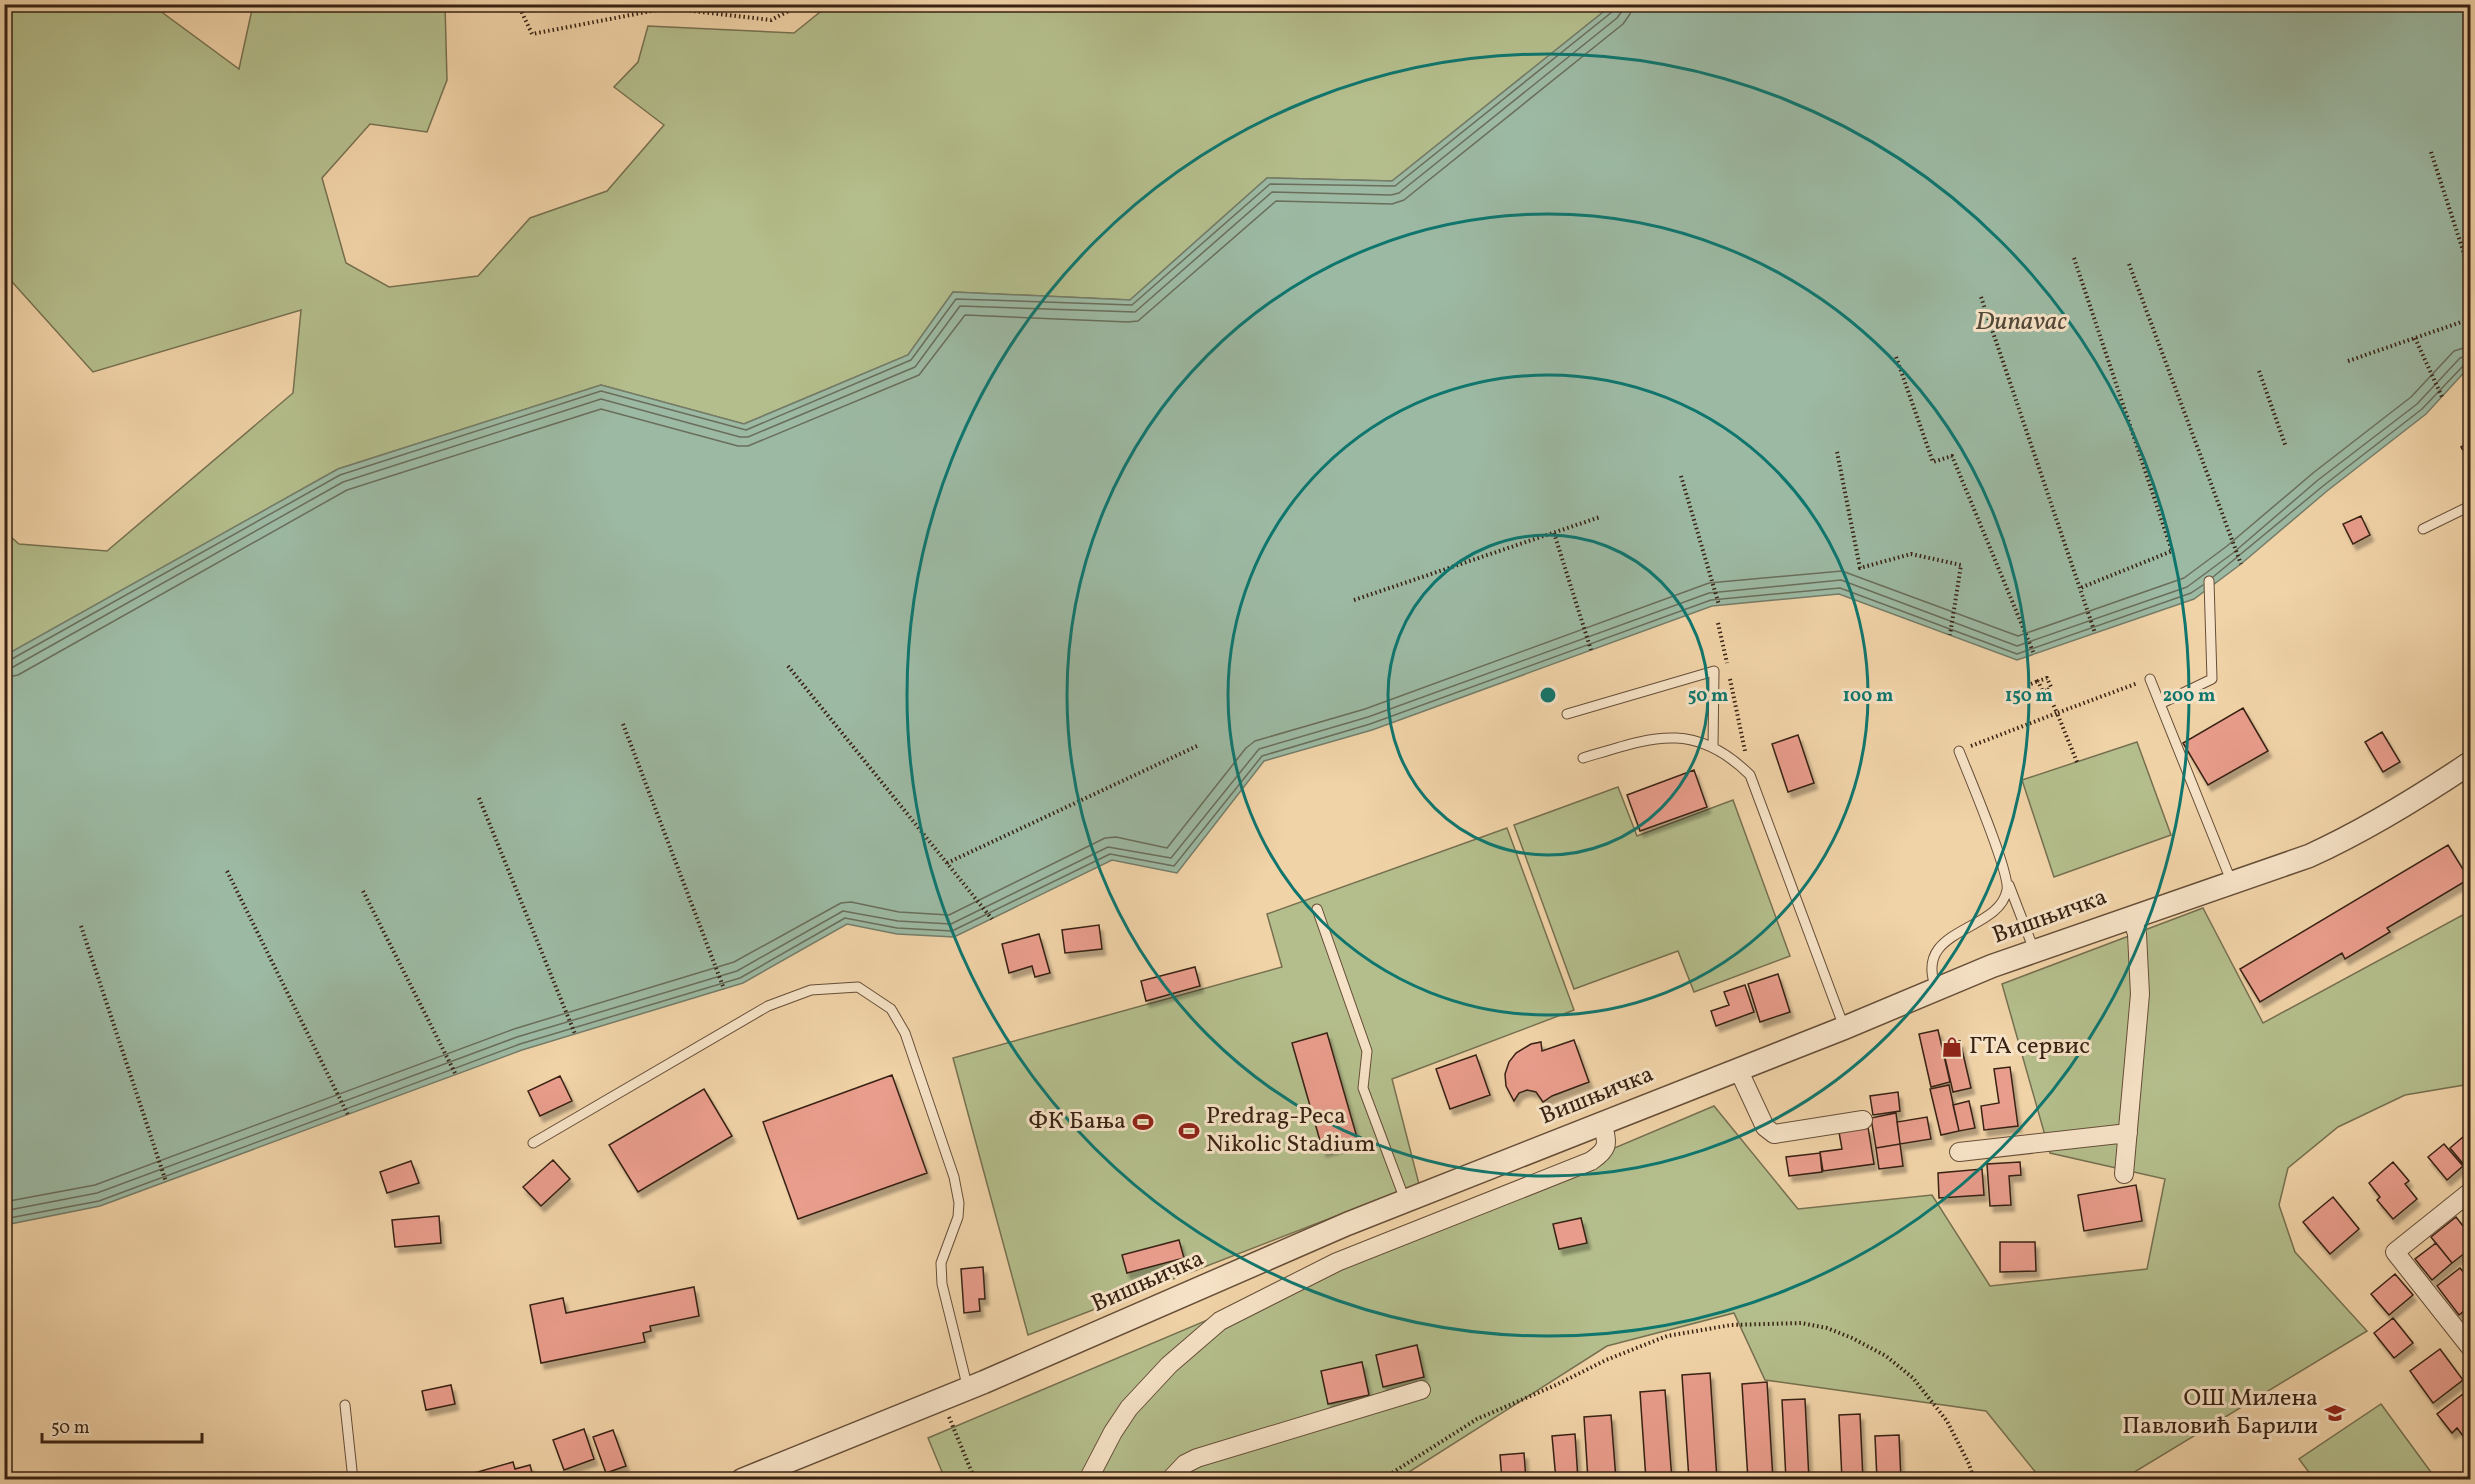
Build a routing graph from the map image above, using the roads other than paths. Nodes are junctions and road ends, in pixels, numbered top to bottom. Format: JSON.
{"nodes":[{"id":1,"x":2470,"y":506,"type":"edge"},
{"id":2,"x":2423,"y":529,"type":"dead end"},
{"id":3,"x":2209,"y":581,"type":"dead end"},
{"id":4,"x":2150,"y":679,"type":"road end"},
{"id":5,"x":2160,"y":704,"type":"junction"},
{"id":6,"x":1567,"y":714,"type":"dead end"},
{"id":7,"x":1713,"y":747,"type":"junction"},
{"id":8,"x":1959,"y":751,"type":"road end"},
{"id":9,"x":1583,"y":758,"type":"dead end"},
{"id":10,"x":2470,"y":763,"type":"edge"},
{"id":11,"x":2007,"y":880,"type":"junction"},
{"id":12,"x":2232,"y":883,"type":"junction"},
{"id":13,"x":1317,"y":909,"type":"dead end"},
{"id":14,"x":2132,"y":917,"type":"junction"},
{"id":15,"x":2034,"y":951,"type":"junction"},
{"id":16,"x":1936,"y":990,"type":"junction"},
{"id":17,"x":1844,"y":1028,"type":"junction"},
{"id":18,"x":1738,"y":1069,"type":"junction"},
{"id":19,"x":1863,"y":1120,"type":"dead end"},
{"id":20,"x":1603,"y":1124,"type":"junction"},
{"id":21,"x":2128,"y":1133,"type":"junction"},
{"id":22,"x":533,"y":1143,"type":"dead end"},
{"id":23,"x":1959,"y":1152,"type":"dead end"},
{"id":24,"x":2124,"y":1174,"type":"dead end"},
{"id":25,"x":2470,"y":1192,"type":"edge"},
{"id":26,"x":1406,"y":1202,"type":"junction"},
{"id":27,"x":2470,"y":1347,"type":"edge"},
{"id":28,"x":968,"y":1389,"type":"junction"},
{"id":29,"x":1421,"y":1390,"type":"dead end"},
{"id":30,"x":345,"y":1405,"type":"dead end"},
{"id":31,"x":353,"y":1479,"type":"edge"},
{"id":32,"x":742,"y":1479,"type":"edge"},
{"id":33,"x":1088,"y":1479,"type":"edge"},
{"id":34,"x":1170,"y":1479,"type":"edge"}],
"edges":[{"from":1,"to":2,"type":"lane"},
{"from":3,"to":5,"type":"lane"},
{"from":4,"to":5,"type":"lane"},
{"from":5,"to":12,"type":"lane"},
{"from":6,"to":7,"type":"lane"},
{"from":7,"to":9,"type":"lane"},
{"from":7,"to":17,"type":"lane"},
{"from":8,"to":11,"type":"lane"},
{"from":10,"to":12,"type":"street","name":"Вишњичка"},
{"from":11,"to":15,"type":"lane"},
{"from":11,"to":16,"type":"lane"},
{"from":12,"to":14,"type":"street","name":"Вишњичка"},
{"from":13,"to":26,"type":"lane"},
{"from":14,"to":15,"type":"street","name":"Вишњичка"},
{"from":14,"to":21,"type":"street"},
{"from":15,"to":16,"type":"street","name":"Вишњичка"},
{"from":16,"to":17,"type":"street","name":"Вишњичка"},
{"from":17,"to":18,"type":"street","name":"Вишњичка"},
{"from":18,"to":19,"type":"street"},
{"from":18,"to":20,"type":"street","name":"Вишњичка"},
{"from":20,"to":26,"type":"street","name":"Вишњичка"},
{"from":20,"to":33,"type":"street"},
{"from":21,"to":23,"type":"street"},
{"from":21,"to":24,"type":"street"},
{"from":22,"to":28,"type":"lane"},
{"from":25,"to":27,"type":"street"},
{"from":26,"to":28,"type":"street","name":"Вишњичка"},
{"from":28,"to":32,"type":"street","name":"Вишњичка"},
{"from":29,"to":34,"type":"street"},
{"from":30,"to":31,"type":"lane"}]}
